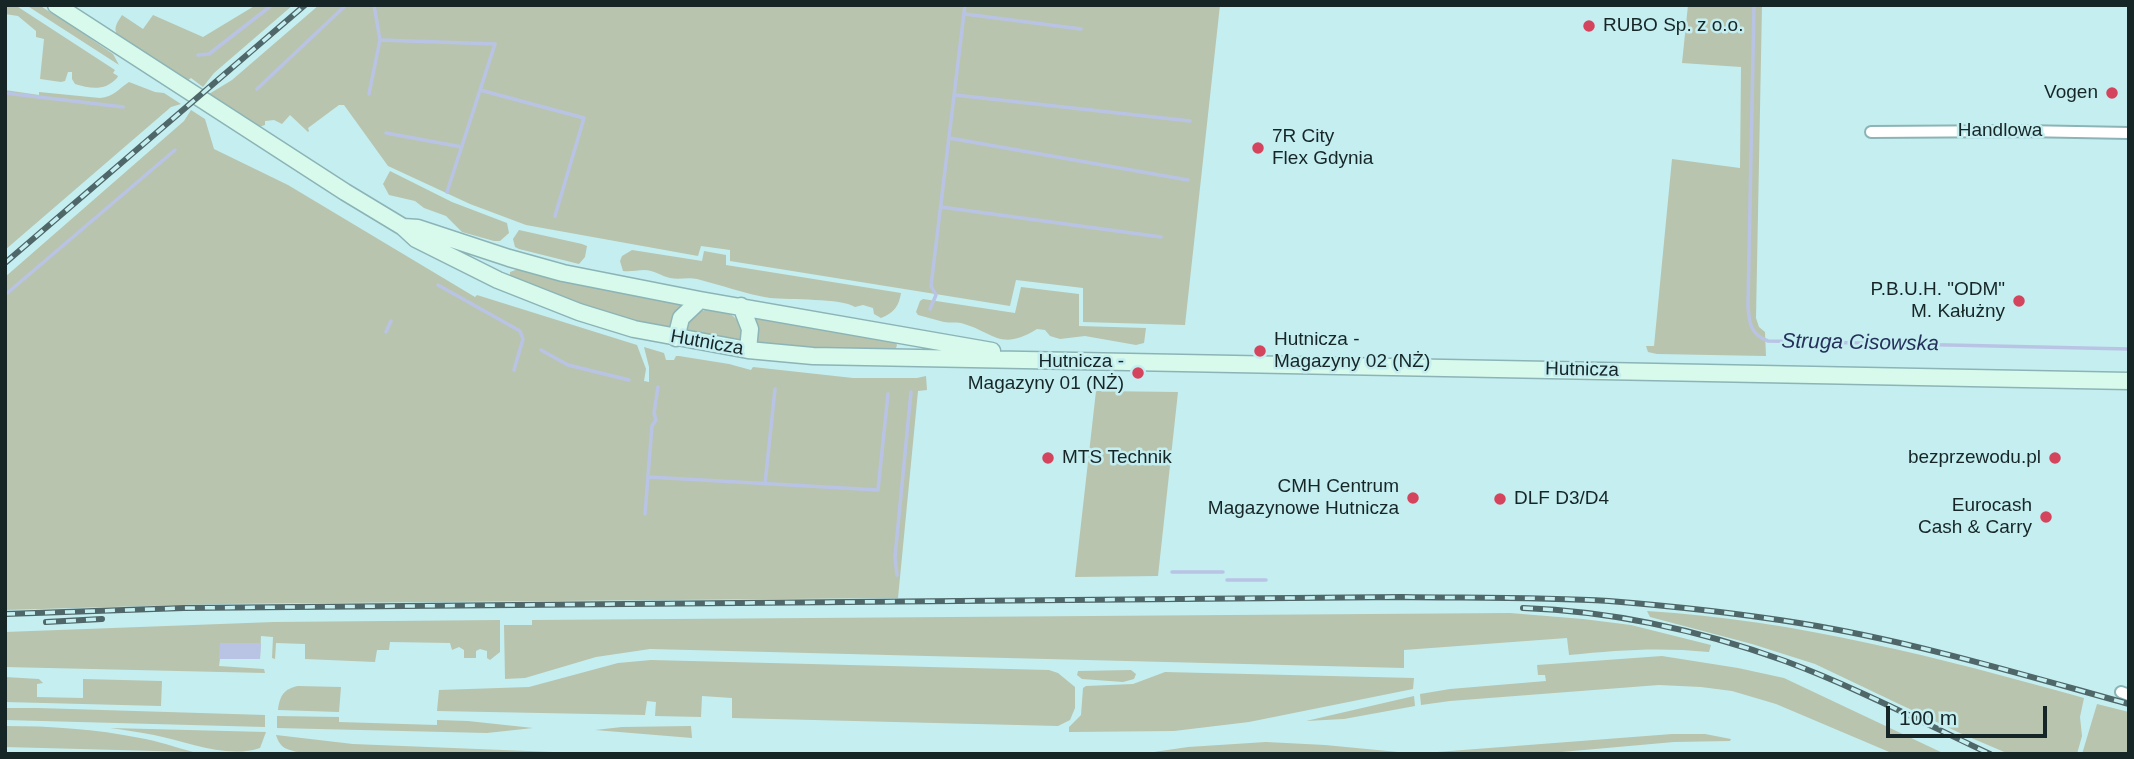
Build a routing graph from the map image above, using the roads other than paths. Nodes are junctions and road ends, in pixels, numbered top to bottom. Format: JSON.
{"nodes":[{"id":1,"x":56,"y":5,"type":"edge"},
{"id":2,"x":1871,"y":132,"type":"dead end"},
{"id":3,"x":2129,"y":133,"type":"edge"},
{"id":4,"x":403,"y":227,"type":"junction"},
{"id":5,"x":509,"y":258,"type":"junction"},
{"id":6,"x":498,"y":279,"type":"junction"},
{"id":7,"x":700,"y":300,"type":"junction"},
{"id":8,"x":741,"y":306,"type":"junction"},
{"id":9,"x":905,"y":336,"type":"junction"},
{"id":10,"x":676,"y":338,"type":"junction"},
{"id":11,"x":748,"y":350,"type":"junction"},
{"id":12,"x":903,"y":358,"type":"junction"},
{"id":13,"x":1035,"y":360,"type":"junction"},
{"id":14,"x":2129,"y":381,"type":"edge"}],
"edges":[{"from":1,"to":4,"type":"main road","name":"Hutnicza"},
{"from":2,"to":3,"type":"street","name":"Handlowa"},
{"from":4,"to":5,"type":"main road","name":"Hutnicza"},
{"from":4,"to":6,"type":"main road","name":"Hutnicza"},
{"from":5,"to":6,"type":"main road"},
{"from":5,"to":7,"type":"main road","name":"Hutnicza"},
{"from":6,"to":10,"type":"main road","name":"Hutnicza"},
{"from":7,"to":8,"type":"main road","name":"Hutnicza"},
{"from":7,"to":10,"type":"main road"},
{"from":8,"to":9,"type":"main road","name":"Hutnicza"},
{"from":8,"to":11,"type":"main road"},
{"from":9,"to":12,"type":"main road"},
{"from":9,"to":13,"type":"main road","name":"Hutnicza"},
{"from":10,"to":11,"type":"main road","name":"Hutnicza"},
{"from":11,"to":12,"type":"main road","name":"Hutnicza"},
{"from":12,"to":13,"type":"main road","name":"Hutnicza"},
{"from":13,"to":14,"type":"main road","name":"Hutnicza"}]}
